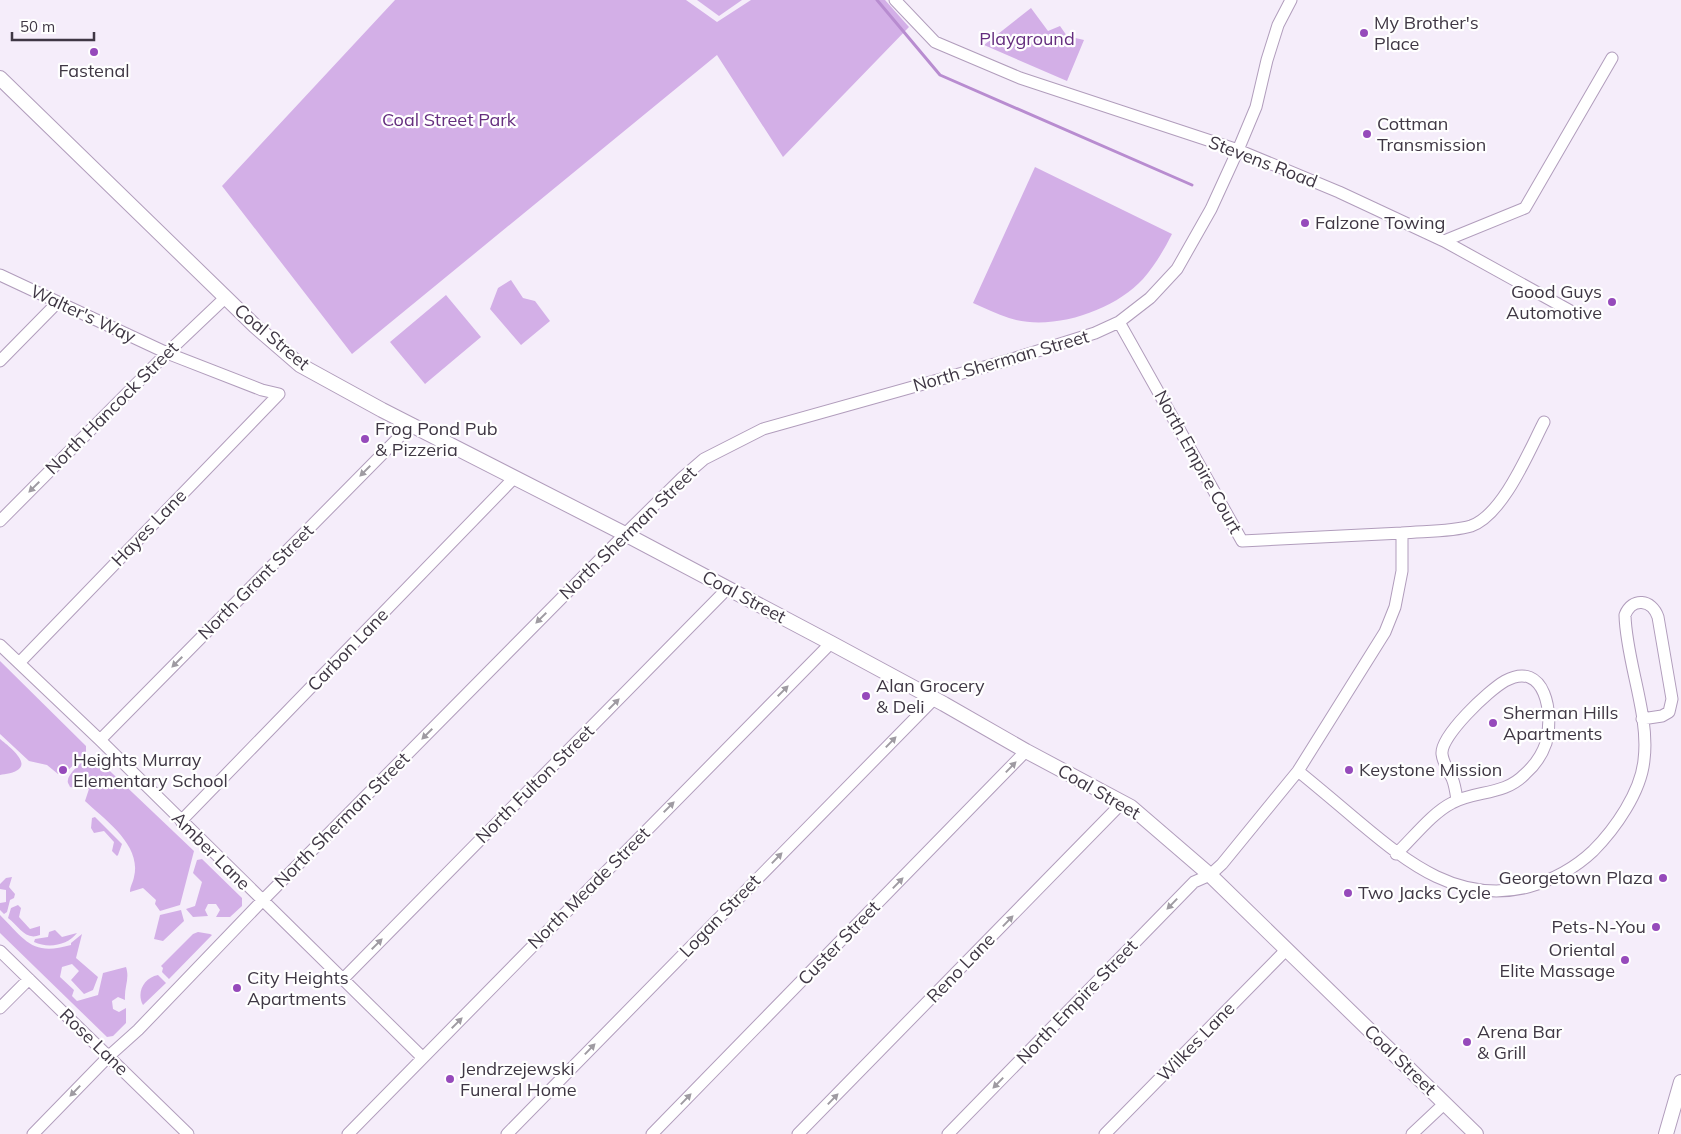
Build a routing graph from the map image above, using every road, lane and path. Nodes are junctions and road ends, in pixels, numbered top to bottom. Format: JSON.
{"nodes":[{"id":1,"x":895,"y":0,"type":"edge"},
{"id":2,"x":1291,"y":0,"type":"edge"},
{"id":3,"x":1612,"y":58,"type":"dead end"},
{"id":4,"x":0,"y":78,"type":"edge"},
{"id":5,"x":1238,"y":150,"type":"junction"},
{"id":6,"x":1444,"y":242,"type":"junction"},
{"id":7,"x":0,"y":275,"type":"edge"},
{"id":8,"x":226,"y":297,"type":"junction"},
{"id":9,"x":58,"y":302,"type":"junction"},
{"id":10,"x":1576,"y":314,"type":"dead end"},
{"id":11,"x":1119,"y":322,"type":"junction"},
{"id":12,"x":167,"y":353,"type":"junction"},
{"id":13,"x":0,"y":361,"type":"edge"},
{"id":14,"x":279,"y":394,"type":"joint"},
{"id":15,"x":1544,"y":422,"type":"dead end"},
{"id":16,"x":412,"y":424,"type":"junction"},
{"id":17,"x":514,"y":478,"type":"junction"},
{"id":18,"x":0,"y":521,"type":"edge"},
{"id":19,"x":1402,"y":533,"type":"junction"},
{"id":20,"x":625,"y":534,"type":"junction"},
{"id":21,"x":728,"y":589,"type":"junction"},
{"id":22,"x":831,"y":643,"type":"junction"},
{"id":23,"x":0,"y":645,"type":"edge"},
{"id":24,"x":19,"y":663,"type":"junction"},
{"id":25,"x":934,"y":698,"type":"junction"},
{"id":26,"x":1642,"y":719,"type":"junction"},
{"id":27,"x":100,"y":740,"type":"junction"},
{"id":28,"x":1026,"y":751,"type":"junction"},
{"id":29,"x":1298,"y":771,"type":"junction"},
{"id":30,"x":1457,"y":800,"type":"junction"},
{"id":31,"x":1123,"y":802,"type":"junction"},
{"id":32,"x":181,"y":821,"type":"junction"},
{"id":33,"x":1396,"y":854,"type":"junction"},
{"id":34,"x":1210,"y":875,"type":"junction"},
{"id":35,"x":262,"y":901,"type":"junction"},
{"id":36,"x":1287,"y":949,"type":"junction"},
{"id":37,"x":0,"y":951,"type":"edge"},
{"id":38,"x":29,"y":979,"type":"junction"},
{"id":39,"x":343,"y":979,"type":"junction"},
{"id":40,"x":0,"y":1008,"type":"edge"},
{"id":41,"x":109,"y":1056,"type":"junction"},
{"id":42,"x":422,"y":1057,"type":"junction"},
{"id":43,"x":1681,"y":1082,"type":"edge"},
{"id":44,"x":1445,"y":1103,"type":"junction"},
{"id":45,"x":32,"y":1134,"type":"edge"},
{"id":46,"x":188,"y":1134,"type":"edge"},
{"id":47,"x":348,"y":1134,"type":"edge"},
{"id":48,"x":507,"y":1134,"type":"edge"},
{"id":49,"x":652,"y":1134,"type":"edge"},
{"id":50,"x":798,"y":1134,"type":"edge"},
{"id":51,"x":948,"y":1134,"type":"edge"},
{"id":52,"x":1105,"y":1134,"type":"edge"},
{"id":53,"x":1412,"y":1134,"type":"edge"},
{"id":54,"x":1476,"y":1134,"type":"edge"},
{"id":55,"x":1666,"y":1134,"type":"edge"}],
"edges":[{"from":1,"to":5,"type":"street","name":"Stevens Road"},
{"from":2,"to":5,"type":"street","name":"North Sherman Street"},
{"from":3,"to":6,"type":"street"},
{"from":4,"to":8,"type":"main road","name":"Coal Street"},
{"from":5,"to":6,"type":"street","name":"Stevens Road"},
{"from":5,"to":11,"type":"street","name":"North Sherman Street"},
{"from":6,"to":10,"type":"street","name":"Stevens Road"},
{"from":7,"to":9,"type":"street","name":"Walter's Way"},
{"from":8,"to":12,"type":"street","name":"North Hancock Street"},
{"from":8,"to":16,"type":"main road","name":"Coal Street"},
{"from":9,"to":12,"type":"street","name":"Walter's Way"},
{"from":9,"to":13,"type":"street"},
{"from":11,"to":19,"type":"street","name":"North Empire Court"},
{"from":11,"to":20,"type":"street","name":"North Sherman Street"},
{"from":12,"to":14,"type":"street","name":"Walter's Way"},
{"from":12,"to":18,"type":"street","name":"North Hancock Street","one_way":true},
{"from":14,"to":24,"type":"street","name":"Hayes Lane"},
{"from":15,"to":19,"type":"street","name":"North Empire Court"},
{"from":16,"to":17,"type":"main road","name":"Coal Street"},
{"from":16,"to":27,"type":"street","name":"North Grant Street","one_way":true},
{"from":17,"to":20,"type":"main road","name":"Coal Street"},
{"from":17,"to":32,"type":"street","name":"Carbon Lane"},
{"from":19,"to":29,"type":"street"},
{"from":20,"to":21,"type":"main road","name":"Coal Street"},
{"from":20,"to":35,"type":"street","name":"North Sherman Street","one_way":true},
{"from":21,"to":22,"type":"main road","name":"Coal Street"},
{"from":39,"to":21,"type":"street","name":"North Fulton Street","one_way":true},
{"from":22,"to":25,"type":"main road","name":"Coal Street"},
{"from":42,"to":22,"type":"street","name":"North Meade Street","one_way":true},
{"from":23,"to":24,"type":"street","name":"Amber Lane"},
{"from":24,"to":27,"type":"street","name":"Amber Lane"},
{"from":25,"to":28,"type":"main road","name":"Coal Street"},
{"from":48,"to":25,"type":"street","name":"Logan Street","one_way":true},
{"from":26,"to":26,"type":"street"},
{"from":26,"to":33,"type":"street"},
{"from":27,"to":32,"type":"street","name":"Amber Lane"},
{"from":28,"to":31,"type":"main road","name":"Coal Street"},
{"from":49,"to":28,"type":"street","name":"Custer Street","one_way":true},
{"from":29,"to":33,"type":"street"},
{"from":29,"to":34,"type":"street"},
{"from":30,"to":30,"type":"street"},
{"from":30,"to":33,"type":"street"},
{"from":31,"to":34,"type":"main road","name":"Coal Street"},
{"from":50,"to":31,"type":"street","name":"Reno Lane","one_way":true},
{"from":32,"to":35,"type":"street","name":"Amber Lane"},
{"from":34,"to":36,"type":"main road","name":"Coal Street"},
{"from":34,"to":51,"type":"street","name":"North Empire Street","one_way":true},
{"from":35,"to":39,"type":"street","name":"Amber Lane"},
{"from":35,"to":41,"type":"street","name":"North Sherman Street"},
{"from":36,"to":44,"type":"main road","name":"Coal Street"},
{"from":36,"to":52,"type":"street","name":"Wilkes Lane"},
{"from":37,"to":38,"type":"street","name":"Rose Lane"},
{"from":38,"to":40,"type":"street"},
{"from":38,"to":41,"type":"street","name":"Rose Lane"},
{"from":39,"to":42,"type":"street","name":"Amber Lane"},
{"from":41,"to":45,"type":"street","name":"North Sherman Street","one_way":true},
{"from":41,"to":46,"type":"street","name":"Rose Lane"},
{"from":42,"to":47,"type":"street","name":"North Meade Street"},
{"from":43,"to":55,"type":"main road"},
{"from":44,"to":53,"type":"street"},
{"from":44,"to":54,"type":"main road","name":"Coal Street"}]}
